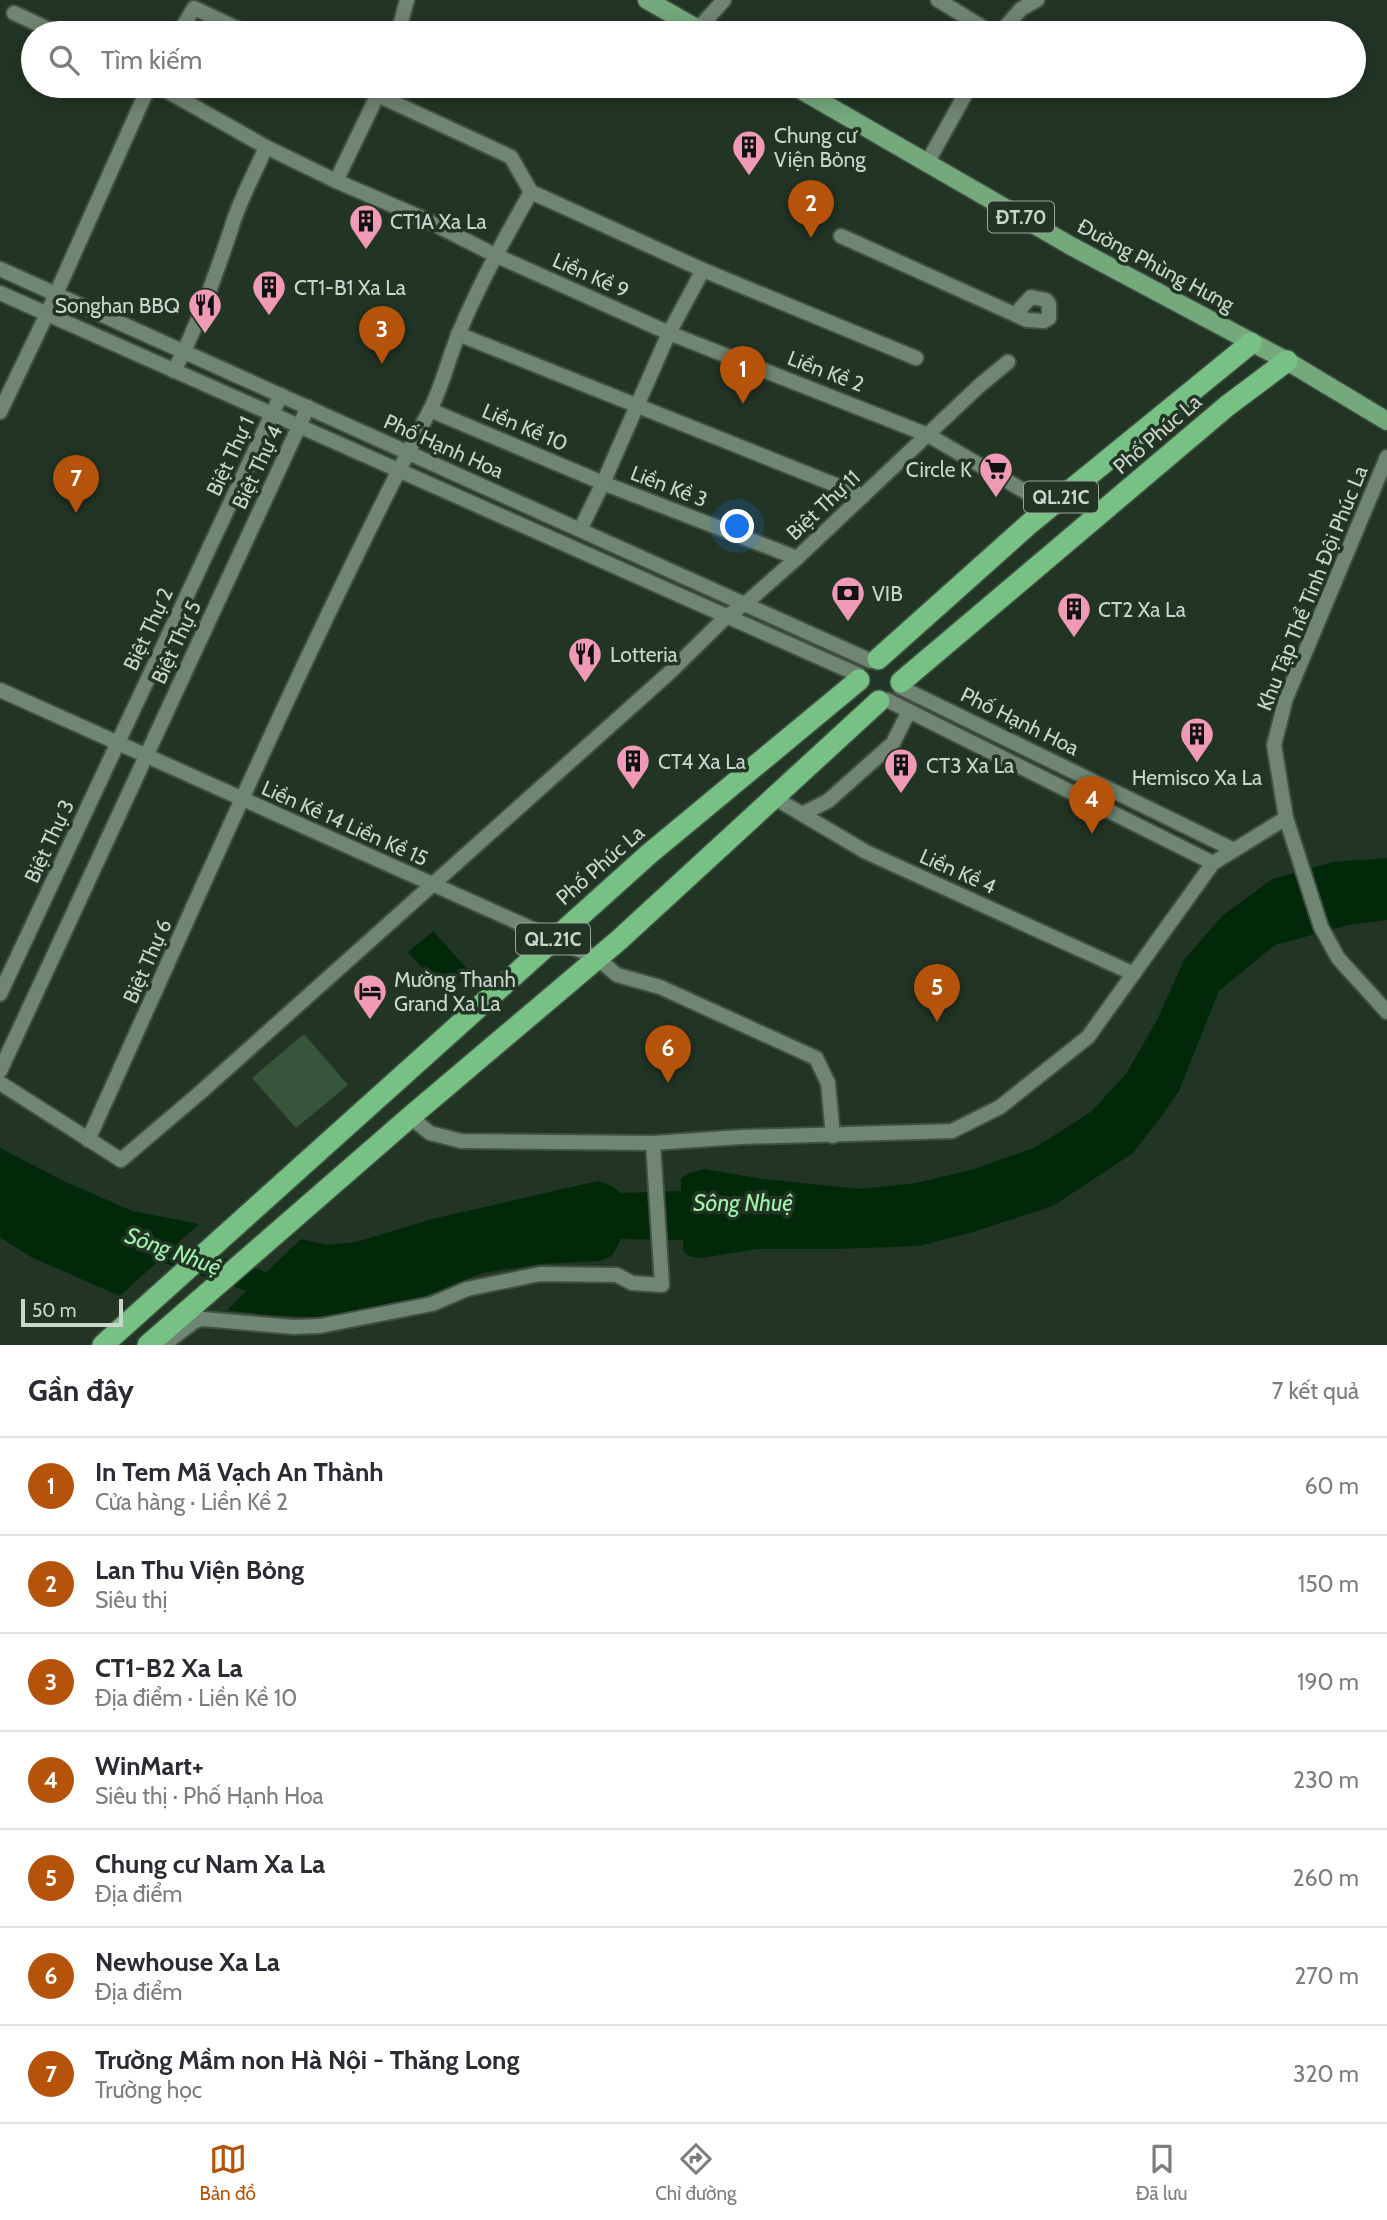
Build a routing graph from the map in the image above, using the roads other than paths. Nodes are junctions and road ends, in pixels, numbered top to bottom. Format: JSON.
{"nodes":[{"id":1,"x":407,"y":0,"type":"edge"},
{"id":2,"x":647,"y":0,"type":"edge"},
{"id":3,"x":724,"y":0,"type":"edge"},
{"id":4,"x":938,"y":0,"type":"edge"},
{"id":5,"x":1037,"y":0,"type":"edge"},
{"id":6,"x":1017,"y":4,"type":"edge"},
{"id":7,"x":14,"y":13,"type":"dead end"},
{"id":8,"x":31,"y":21,"type":"edge"},
{"id":9,"x":186,"y":21,"type":"edge"},
{"id":10,"x":222,"y":21,"type":"edge"},
{"id":11,"x":401,"y":21,"type":"edge"},
{"id":12,"x":684,"y":21,"type":"edge"},
{"id":13,"x":708,"y":21,"type":"edge"},
{"id":14,"x":972,"y":21,"type":"edge"},
{"id":15,"x":1007,"y":21,"type":"edge"},
{"id":16,"x":144,"y":98,"type":"edge"},
{"id":17,"x":179,"y":98,"type":"edge"},
{"id":18,"x":377,"y":98,"type":"edge"},
{"id":19,"x":394,"y":98,"type":"edge"},
{"id":20,"x":815,"y":98,"type":"edge"},
{"id":21,"x":963,"y":98,"type":"edge"},
{"id":22,"x":266,"y":147,"type":"junction"},
{"id":23,"x":927,"y":163,"type":"junction"},
{"id":24,"x":336,"y":181,"type":"junction"},
{"id":25,"x":531,"y":192,"type":"junction"},
{"id":26,"x":842,"y":236,"type":"dead end"},
{"id":27,"x":495,"y":255,"type":"junction"},
{"id":28,"x":0,"y":269,"type":"edge"},
{"id":29,"x":703,"y":270,"type":"junction"},
{"id":30,"x":0,"y":293,"type":"edge"},
{"id":31,"x":56,"y":294,"type":"junction"},
{"id":32,"x":47,"y":314,"type":"junction"},
{"id":33,"x":1021,"y":315,"type":"dead end"},
{"id":34,"x":669,"y":333,"type":"junction"},
{"id":35,"x":458,"y":334,"type":"junction"},
{"id":36,"x":1251,"y":343,"type":"junction"},
{"id":37,"x":184,"y":352,"type":"junction"},
{"id":38,"x":916,"y":358,"type":"dead end"},
{"id":39,"x":1287,"y":361,"type":"junction"},
{"id":40,"x":1008,"y":362,"type":"dead end"},
{"id":41,"x":174,"y":371,"type":"junction"},
{"id":42,"x":281,"y":396,"type":"junction"},
{"id":43,"x":638,"y":405,"type":"junction"},
{"id":44,"x":308,"y":408,"type":"junction"},
{"id":45,"x":430,"y":410,"type":"junction"},
{"id":46,"x":0,"y":412,"type":"edge"},
{"id":47,"x":272,"y":414,"type":"junction"},
{"id":48,"x":1387,"y":421,"type":"edge"},
{"id":49,"x":299,"y":426,"type":"junction"},
{"id":50,"x":928,"y":435,"type":"junction"},
{"id":51,"x":407,"y":452,"type":"junction"},
{"id":52,"x":1387,"y":457,"type":"edge"},
{"id":53,"x":398,"y":470,"type":"junction"},
{"id":54,"x":603,"y":483,"type":"junction"},
{"id":55,"x":863,"y":496,"type":"junction"},
{"id":56,"x":1050,"y":506,"type":"junction"},
{"id":57,"x":580,"y":530,"type":"junction"},
{"id":58,"x":216,"y":533,"type":"joint"},
{"id":59,"x":244,"y":545,"type":"joint"},
{"id":60,"x":797,"y":558,"type":"junction"},
{"id":61,"x":745,"y":604,"type":"junction"},
{"id":62,"x":727,"y":616,"type":"junction"},
{"id":63,"x":867,"y":669,"type":"junction"},
{"id":64,"x":0,"y":690,"type":"edge"},
{"id":65,"x":892,"y":692,"type":"junction"},
{"id":66,"x":909,"y":711,"type":"junction"},
{"id":67,"x":118,"y":743,"type":"junction"},
{"id":68,"x":146,"y":756,"type":"junction"},
{"id":69,"x":773,"y":797,"type":"junction"},
{"id":70,"x":241,"y":799,"type":"junction"},
{"id":71,"x":802,"y":814,"type":"junction"},
{"id":72,"x":1286,"y":818,"type":"junction"},
{"id":73,"x":1234,"y":850,"type":"junction"},
{"id":74,"x":1213,"y":863,"type":"junction"},
{"id":75,"x":432,"y":885,"type":"junction"},
{"id":76,"x":554,"y":939,"type":"junction"},
{"id":77,"x":597,"y":958,"type":"junction"},
{"id":78,"x":1132,"y":973,"type":"junction"},
{"id":79,"x":0,"y":994,"type":"edge"},
{"id":80,"x":1387,"y":1012,"type":"edge"},
{"id":81,"x":0,"y":1071,"type":"edge"},
{"id":82,"x":0,"y":1083,"type":"edge"},
{"id":83,"x":410,"y":1117,"type":"junction"},
{"id":84,"x":833,"y":1136,"type":"junction"},
{"id":85,"x":88,"y":1140,"type":"junction"},
{"id":86,"x":653,"y":1143,"type":"junction"},
{"id":87,"x":156,"y":1343,"type":"edge"},
{"id":88,"x":103,"y":1345,"type":"edge"}],
"edges":[{"from":1,"to":11,"type":"street"},
{"from":2,"to":12,"type":"main road"},
{"from":3,"to":13,"type":"street"},
{"from":4,"to":14,"type":"street"},
{"from":5,"to":6,"type":"street"},
{"from":6,"to":15,"type":"street"},
{"from":7,"to":8,"type":"street"},
{"from":9,"to":10,"type":"street"},
{"from":16,"to":31,"type":"street"},
{"from":17,"to":22,"type":"street","name":"Liền Kề 9"},
{"from":18,"to":24,"type":"street"},
{"from":19,"to":25,"type":"street"},
{"from":20,"to":23,"type":"main road","name":"Đường Phùng Hưng","number":"ĐT.70"},
{"from":21,"to":23,"type":"street"},
{"from":22,"to":24,"type":"street","name":"Liền Kề 9"},
{"from":22,"to":37,"type":"street"},
{"from":23,"to":36,"type":"main road","name":"Đường Phùng Hưng","number":"ĐT.70"},
{"from":24,"to":27,"type":"street","name":"Liền Kề 9"},
{"from":25,"to":27,"type":"street"},
{"from":25,"to":29,"type":"street"},
{"from":26,"to":33,"type":"street"},
{"from":27,"to":34,"type":"street","name":"Liền Kề 9"},
{"from":27,"to":35,"type":"street"},
{"from":28,"to":31,"type":"street","name":"Phố Hạnh Hoa"},
{"from":29,"to":34,"type":"street"},
{"from":29,"to":38,"type":"street"},
{"from":30,"to":32,"type":"street","name":"Phố Hạnh Hoa"},
{"from":31,"to":32,"type":"street"},
{"from":31,"to":37,"type":"street","name":"Phố Hạnh Hoa"},
{"from":32,"to":41,"type":"street","name":"Phố Hạnh Hoa"},
{"from":32,"to":46,"type":"street"},
{"from":34,"to":43,"type":"street"},
{"from":34,"to":50,"type":"street","name":"Liền Kề 2"},
{"from":35,"to":43,"type":"street"},
{"from":35,"to":45,"type":"street"},
{"from":36,"to":39,"type":"main road","name":"Đường Phùng Hưng","number":"ĐT.70"},
{"from":36,"to":56,"type":"highway","name":"Phố Phúc La","number":"QL.21C"},
{"from":37,"to":41,"type":"street"},
{"from":37,"to":42,"type":"street","name":"Phố Hạnh Hoa"},
{"from":39,"to":48,"type":"main road","name":"Đường Phùng Hưng","number":"ĐT.70"},
{"from":39,"to":65,"type":"highway","name":"Phố Phúc La","number":"QL.21C"},
{"from":40,"to":50,"type":"street","name":"Biệt Thự 11"},
{"from":41,"to":47,"type":"street","name":"Phố Hạnh Hoa"},
{"from":42,"to":44,"type":"street","name":"Phố Hạnh Hoa"},
{"from":42,"to":47,"type":"street","name":"Biệt Thự 1"},
{"from":43,"to":54,"type":"street"},
{"from":43,"to":55,"type":"street"},
{"from":44,"to":49,"type":"street","name":"Biệt Thự 4"},
{"from":44,"to":51,"type":"street","name":"Phố Hạnh Hoa"},
{"from":45,"to":51,"type":"street"},
{"from":45,"to":54,"type":"street","name":"Liền Kề 10"},
{"from":47,"to":49,"type":"street","name":"Phố Hạnh Hoa"},
{"from":47,"to":58,"type":"street","name":"Biệt Thự 1"},
{"from":49,"to":53,"type":"street","name":"Phố Hạnh Hoa"},
{"from":49,"to":59,"type":"street","name":"Biệt Thự 4"},
{"from":50,"to":55,"type":"street","name":"Biệt Thự 11"},
{"from":50,"to":56,"type":"street","name":"Liền Kề 2"},
{"from":51,"to":53,"type":"street"},
{"from":51,"to":57,"type":"street","name":"Phố Hạnh Hoa"},
{"from":52,"to":72,"type":"street","name":"Khu Tập Thể Tỉnh Đội Phúc La"},
{"from":53,"to":62,"type":"street","name":"Phố Hạnh Hoa"},
{"from":53,"to":70,"type":"street"},
{"from":54,"to":57,"type":"street"},
{"from":54,"to":60,"type":"street","name":"Liền Kề 3"},
{"from":55,"to":60,"type":"street","name":"Biệt Thự 11"},
{"from":56,"to":63,"type":"highway","name":"Phố Phúc La","number":"QL.21C"},
{"from":57,"to":61,"type":"street","name":"Phố Hạnh Hoa"},
{"from":58,"to":67,"type":"street","name":"Biệt Thự 2"},
{"from":59,"to":68,"type":"street","name":"Biệt Thự 5"},
{"from":60,"to":61,"type":"street","name":"Biệt Thự 11"},
{"from":61,"to":62,"type":"street","name":"Biệt Thự 11"},
{"from":61,"to":63,"type":"street","name":"Phố Hạnh Hoa"},
{"from":62,"to":63,"type":"street","name":"Phố Hạnh Hoa"},
{"from":62,"to":75,"type":"street","name":"Biệt Thự 11"},
{"from":63,"to":65,"type":"highway"},
{"from":63,"to":65,"type":"highway"},
{"from":63,"to":76,"type":"highway","name":"Phố Phúc La","number":"QL.21C"},
{"from":64,"to":67,"type":"street","name":"Liền Kề 14 Liền Kề 15"},
{"from":65,"to":66,"type":"street","name":"Phố Hạnh Hoa"},
{"from":65,"to":69,"type":"highway","name":"Phố Phúc La","number":"QL.21C"},
{"from":65,"to":73,"type":"street","name":"Phố Hạnh Hoa"},
{"from":66,"to":71,"type":"street"},
{"from":66,"to":74,"type":"street","name":"Phố Hạnh Hoa"},
{"from":67,"to":68,"type":"street","name":"Liền Kề 14 Liền Kề 15"},
{"from":67,"to":79,"type":"street","name":"Biệt Thự 3"},
{"from":68,"to":70,"type":"street","name":"Liền Kề 14 Liền Kề 15"},
{"from":68,"to":81,"type":"street"},
{"from":69,"to":71,"type":"street","name":"Liền Kề 4"},
{"from":69,"to":77,"type":"highway","name":"Phố Phúc La","number":"QL.21C"},
{"from":70,"to":75,"type":"street","name":"Liền Kề 14 Liền Kề 15"},
{"from":70,"to":85,"type":"street","name":"Biệt Thự 6"},
{"from":71,"to":78,"type":"street","name":"Liền Kề 4"},
{"from":72,"to":73,"type":"street"},
{"from":72,"to":80,"type":"street","name":"Khu Tập Thể Tỉnh Đội Phúc La"},
{"from":73,"to":74,"type":"street"},
{"from":74,"to":78,"type":"street"},
{"from":75,"to":76,"type":"street","name":"Liền Kề 14 Liền Kề 15"},
{"from":75,"to":85,"type":"street","name":"Biệt Thự 11"},
{"from":76,"to":77,"type":"street","name":"Liền Kề 14 Liền Kề 15"},
{"from":76,"to":88,"type":"highway","name":"Phố Phúc La","number":"QL.21C"},
{"from":77,"to":83,"type":"highway","name":"Phố Phúc La","number":"QL.21C"},
{"from":77,"to":84,"type":"street","name":"Liền Kề 14 Liền Kề 15"},
{"from":78,"to":84,"type":"street"},
{"from":82,"to":85,"type":"street"},
{"from":83,"to":86,"type":"street"},
{"from":83,"to":87,"type":"highway","name":"Phố Phúc La","number":"QL.21C"},
{"from":84,"to":86,"type":"street"},
{"from":86,"to":87,"type":"street"}]}
